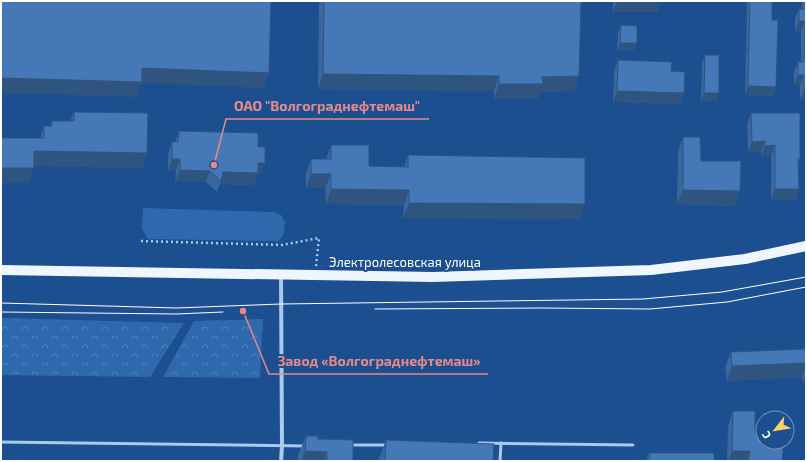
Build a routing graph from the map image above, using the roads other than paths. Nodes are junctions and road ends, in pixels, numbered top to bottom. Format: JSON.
{"nodes":[{"id":1,"x":806,"y":246,"type":"edge"},
{"id":2,"x":1,"y":270,"type":"edge"},
{"id":3,"x":280,"y":274,"type":"junction"},
{"id":4,"x":1,"y":442,"type":"edge"},
{"id":5,"x":501,"y":443,"type":"junction"},
{"id":6,"x":478,"y":444,"type":"edge"},
{"id":7,"x":345,"y":445,"type":"edge"},
{"id":8,"x":392,"y":445,"type":"edge"},
{"id":9,"x":633,"y":445,"type":"dead end"},
{"id":10,"x":282,"y":446,"type":"junction"},
{"id":11,"x":305,"y":446,"type":"edge"},
{"id":12,"x":281,"y":461,"type":"edge"},
{"id":13,"x":500,"y":461,"type":"edge"}],
"edges":[{"from":1,"to":3,"type":"main road","name":"Электролесовская улица"},
{"from":2,"to":3,"type":"main road","name":"Электролесовская улица"},
{"from":3,"to":10,"type":"street"},
{"from":4,"to":10,"type":"lane"},
{"from":5,"to":6,"type":"lane"},
{"from":5,"to":9,"type":"lane"},
{"from":5,"to":13,"type":"lane"},
{"from":7,"to":8,"type":"lane"},
{"from":10,"to":11,"type":"lane"},
{"from":10,"to":12,"type":"street"}]}
